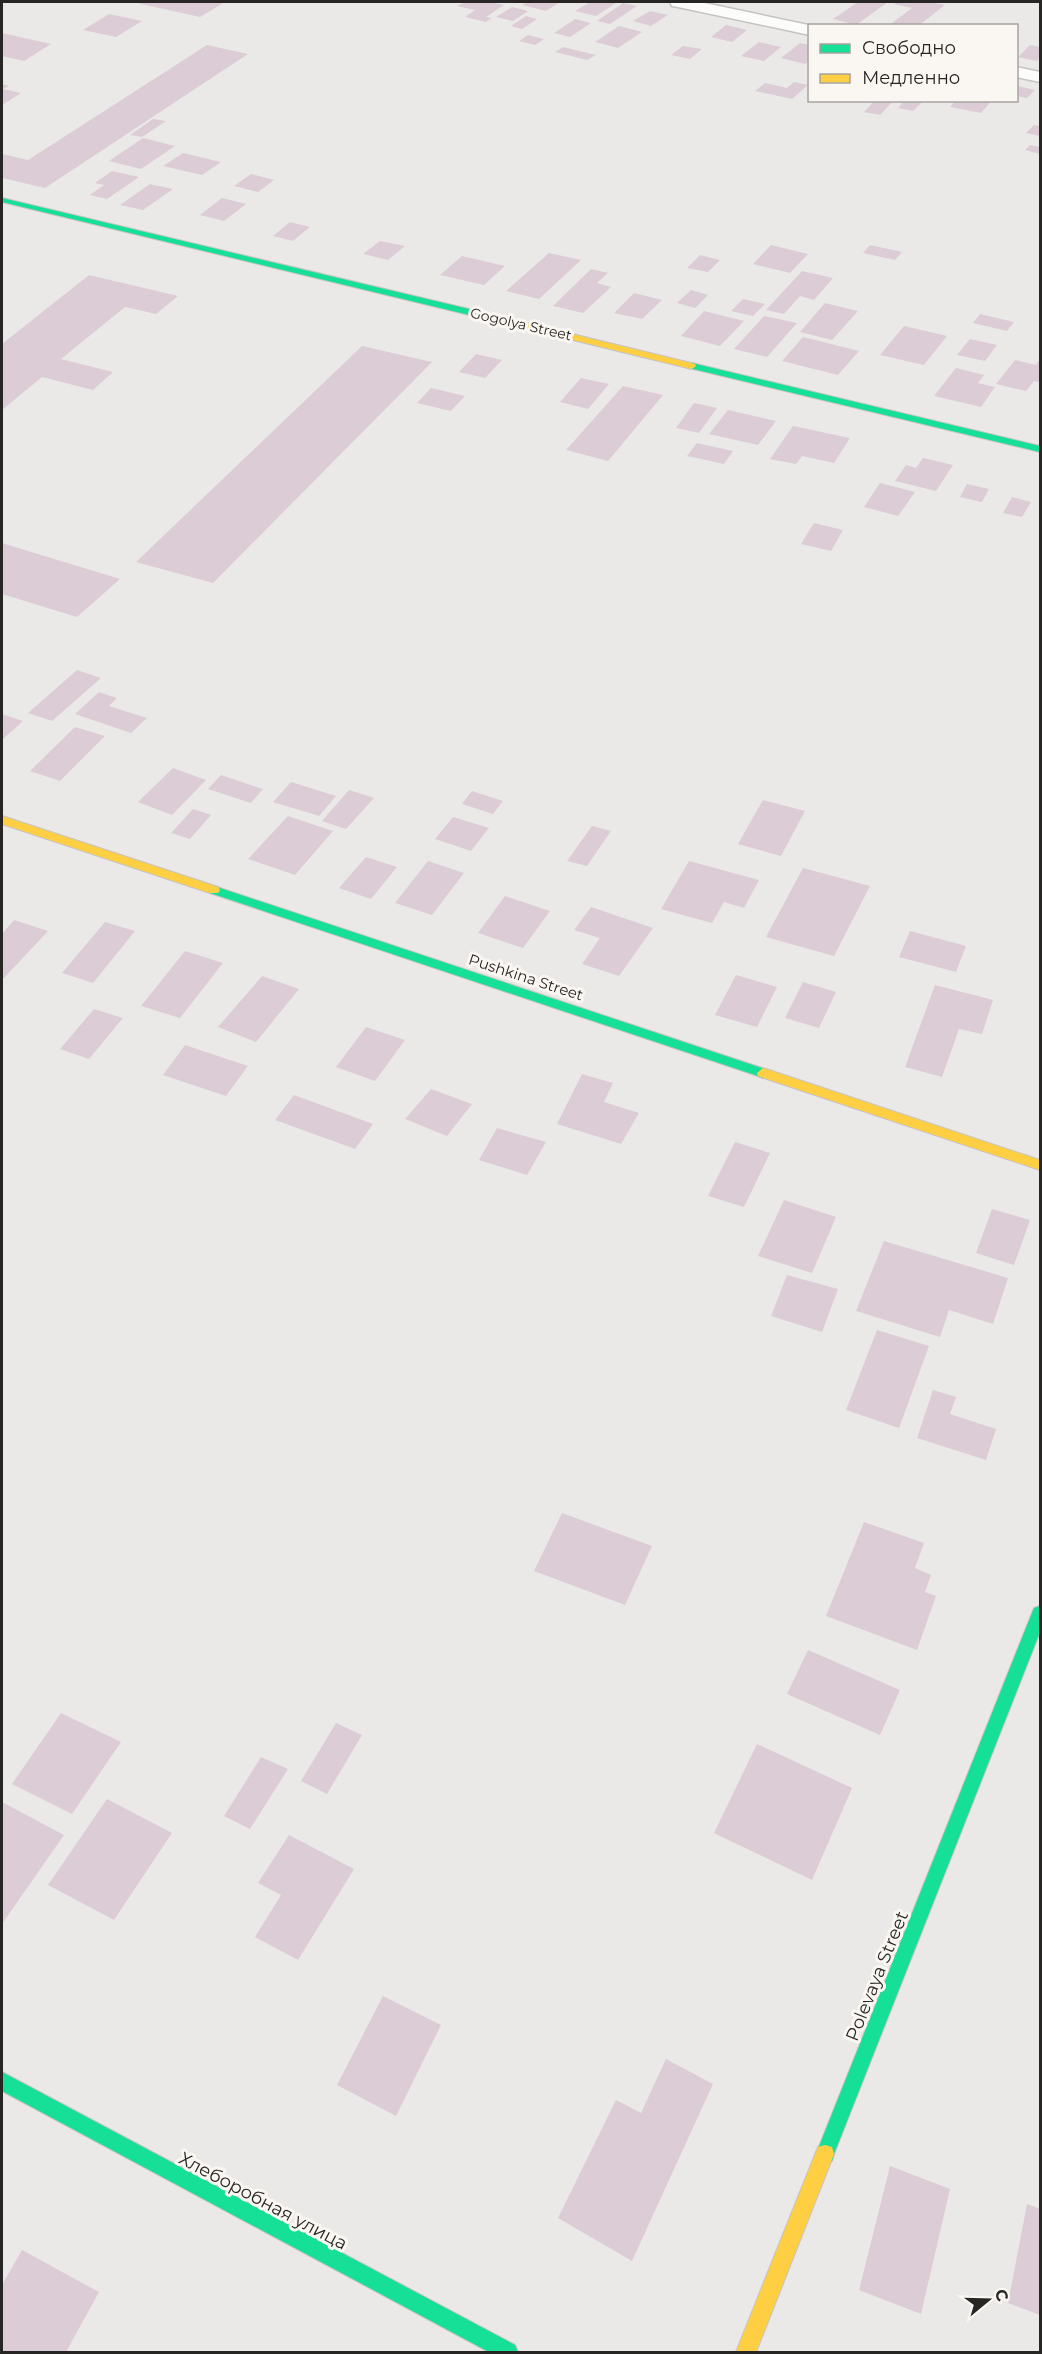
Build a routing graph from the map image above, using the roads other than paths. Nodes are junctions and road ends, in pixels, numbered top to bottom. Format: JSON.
{"nodes":[{"id":1,"x":678,"y":2,"type":"edge"},
{"id":2,"x":808,"y":30,"type":"edge"},
{"id":3,"x":1018,"y":72,"type":"edge"},
{"id":4,"x":1041,"y":77,"type":"edge"},
{"id":5,"x":2,"y":200,"type":"edge"},
{"id":6,"x":1041,"y":449,"type":"edge"},
{"id":7,"x":2,"y":820,"type":"edge"},
{"id":8,"x":1041,"y":1165,"type":"edge"},
{"id":9,"x":1041,"y":1614,"type":"edge"},
{"id":10,"x":2,"y":2081,"type":"edge"},
{"id":11,"x":508,"y":2352,"type":"edge"},
{"id":12,"x":746,"y":2352,"type":"edge"}],
"edges":[{"from":1,"to":2,"type":"street"},
{"from":3,"to":4,"type":"street"},
{"from":5,"to":6,"type":"street","name":"Gogolya Street"},
{"from":7,"to":8,"type":"street","name":"Pushkina Street"},
{"from":9,"to":12,"type":"street","name":"Polevaya Street"},
{"from":10,"to":11,"type":"street","name":"Хлеборобная улица"}]}
